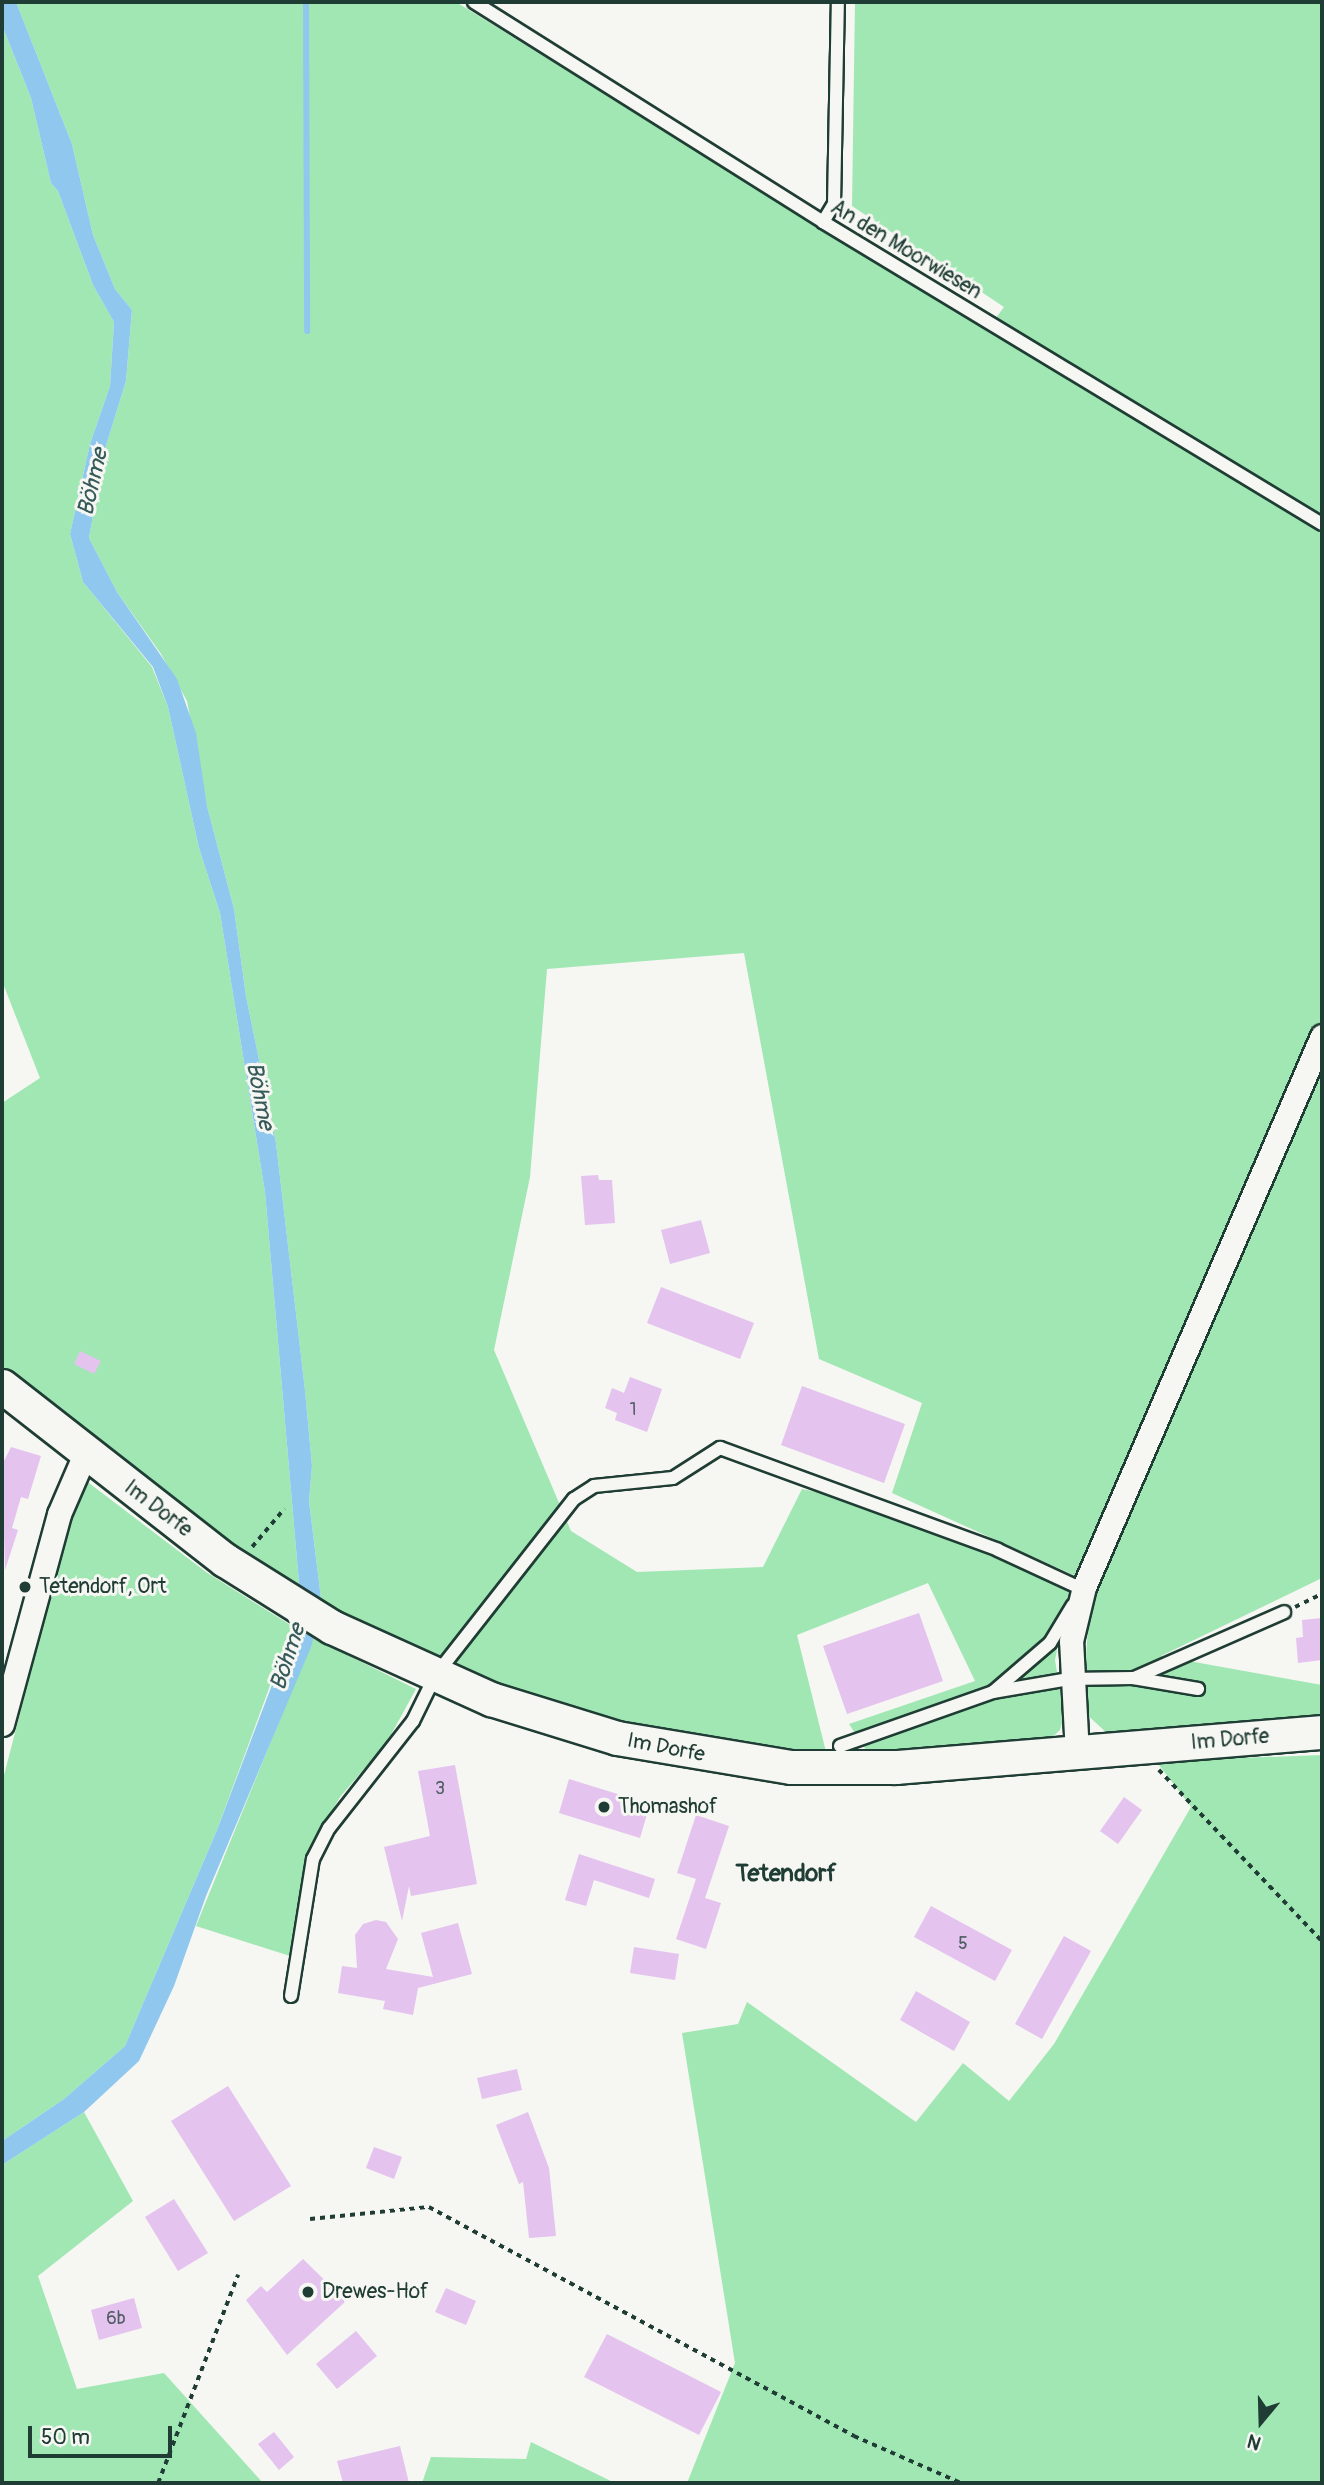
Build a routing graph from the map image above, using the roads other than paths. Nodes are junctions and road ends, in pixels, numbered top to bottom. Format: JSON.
{"nodes":[{"id":1,"x":474,"y":2,"type":"edge"},
{"id":2,"x":838,"y":2,"type":"edge"},
{"id":3,"x":823,"y":222,"type":"junction"},
{"id":4,"x":1322,"y":524,"type":"edge"},
{"id":5,"x":1322,"y":1036,"type":"edge"},
{"id":6,"x":2,"y":1386,"type":"edge"},
{"id":7,"x":85,"y":1454,"type":"junction"},
{"id":8,"x":1084,"y":1587,"type":"junction"},
{"id":9,"x":1284,"y":1612,"type":"road end"},
{"id":10,"x":435,"y":1676,"type":"junction"},
{"id":11,"x":1133,"y":1678,"type":"junction"},
{"id":12,"x":1069,"y":1679,"type":"junction"},
{"id":13,"x":1198,"y":1689,"type":"dead end"},
{"id":14,"x":993,"y":1692,"type":"junction"},
{"id":15,"x":2,"y":1724,"type":"edge"},
{"id":16,"x":1322,"y":1732,"type":"edge"},
{"id":17,"x":839,"y":1746,"type":"dead end"},
{"id":18,"x":1077,"y":1754,"type":"junction"},
{"id":19,"x":292,"y":1996,"type":"dead end"}],
"edges":[{"from":1,"to":3,"type":"lane","name":"An den Moorwiesen"},
{"from":2,"to":3,"type":"lane"},
{"from":3,"to":4,"type":"lane","name":"An den Moorwiesen"},
{"from":5,"to":8,"type":"street"},
{"from":6,"to":7,"type":"street","name":"Im Dorfe"},
{"from":7,"to":10,"type":"street","name":"Im Dorfe"},
{"from":7,"to":15,"type":"street"},
{"from":8,"to":10,"type":"lane"},
{"from":8,"to":12,"type":"street"},
{"from":8,"to":14,"type":"lane"},
{"from":9,"to":11,"type":"lane"},
{"from":10,"to":18,"type":"street","name":"Im Dorfe"},
{"from":10,"to":19,"type":"lane"},
{"from":11,"to":12,"type":"lane"},
{"from":11,"to":13,"type":"lane"},
{"from":12,"to":14,"type":"lane"},
{"from":12,"to":18,"type":"street"},
{"from":14,"to":17,"type":"lane"},
{"from":16,"to":18,"type":"street","name":"Im Dorfe"}]}
